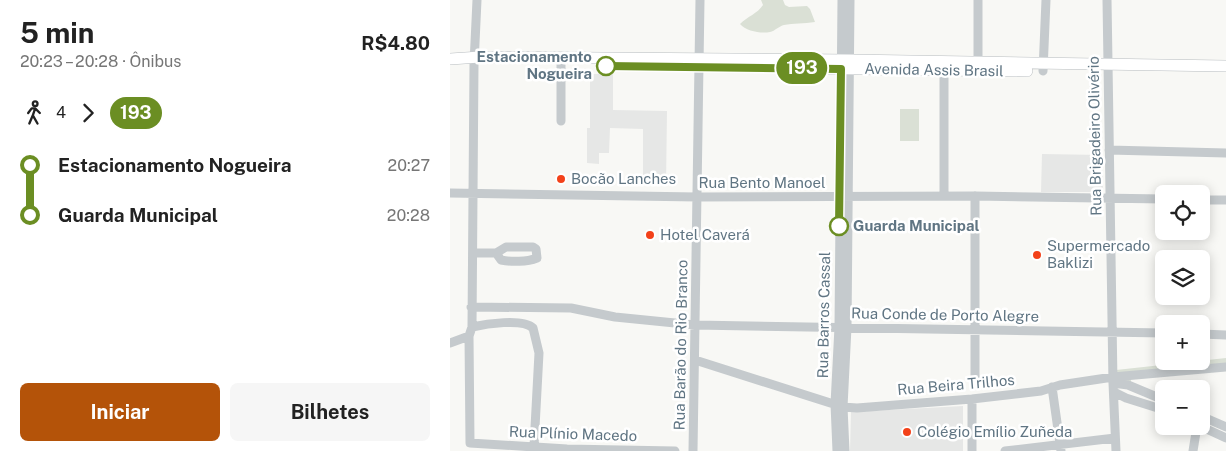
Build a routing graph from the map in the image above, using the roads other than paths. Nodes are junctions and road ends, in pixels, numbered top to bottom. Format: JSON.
{"nodes":[{"id":1,"x":477,"y":0,"type":"edge"},
{"id":2,"x":700,"y":0,"type":"edge"},
{"id":3,"x":842,"y":0,"type":"edge"},
{"id":4,"x":850,"y":0,"type":"edge"},
{"id":5,"x":978,"y":0,"type":"edge"},
{"id":6,"x":1046,"y":0,"type":"edge"},
{"id":7,"x":1107,"y":0,"type":"edge"},
{"id":8,"x":450,"y":60,"type":"edge"},
{"id":9,"x":471,"y":60,"type":"junction"},
{"id":10,"x":698,"y":63,"type":"junction"},
{"id":11,"x":561,"y":65,"type":"junction"},
{"id":12,"x":845,"y":65,"type":"junction"},
{"id":13,"x":944,"y":66,"type":"junction"},
{"id":14,"x":978,"y":66,"type":"junction"},
{"id":15,"x":1226,"y":66,"type":"edge"},
{"id":16,"x":1044,"y":68,"type":"junction"},
{"id":17,"x":1107,"y":68,"type":"junction"},
{"id":18,"x":1192,"y":70,"type":"junction"},
{"id":19,"x":1226,"y":74,"type":"edge"},
{"id":20,"x":561,"y":121,"type":"dead end"},
{"id":21,"x":1109,"y":150,"type":"junction"},
{"id":22,"x":1226,"y":153,"type":"edge"},
{"id":23,"x":450,"y":194,"type":"edge"},
{"id":24,"x":473,"y":194,"type":"junction"},
{"id":25,"x":944,"y":196,"type":"junction"},
{"id":26,"x":975,"y":196,"type":"junction"},
{"id":27,"x":697,"y":197,"type":"junction"},
{"id":28,"x":844,"y":197,"type":"junction"},
{"id":29,"x":1110,"y":199,"type":"junction"},
{"id":30,"x":1155,"y":199,"type":"edge"},
{"id":31,"x":1210,"y":200,"type":"edge"},
{"id":32,"x":1226,"y":200,"type":"edge"},
{"id":33,"x":474,"y":252,"type":"junction"},
{"id":34,"x":496,"y":253,"type":"dead end"},
{"id":35,"x":472,"y":307,"type":"junction"},
{"id":36,"x":695,"y":325,"type":"junction"},
{"id":37,"x":843,"y":327,"type":"junction"},
{"id":38,"x":974,"y":329,"type":"junction"},
{"id":39,"x":1112,"y":331,"type":"junction"},
{"id":40,"x":471,"y":332,"type":"junction"},
{"id":41,"x":1155,"y":333,"type":"edge"},
{"id":42,"x":1210,"y":334,"type":"edge"},
{"id":43,"x":1226,"y":335,"type":"edge"},
{"id":44,"x":450,"y":343,"type":"edge"},
{"id":45,"x":694,"y":360,"type":"junction"},
{"id":46,"x":1226,"y":367,"type":"edge"},
{"id":47,"x":975,"y":377,"type":"dead end"},
{"id":48,"x":1113,"y":384,"type":"junction"},
{"id":49,"x":1052,"y":387,"type":"junction"},
{"id":50,"x":1155,"y":396,"type":"edge"},
{"id":51,"x":972,"y":399,"type":"junction"},
{"id":52,"x":839,"y":405,"type":"junction"},
{"id":53,"x":1155,"y":407,"type":"edge"},
{"id":54,"x":1210,"y":420,"type":"edge"},
{"id":55,"x":1226,"y":426,"type":"edge"},
{"id":56,"x":1210,"y":431,"type":"edge"},
{"id":57,"x":1196,"y":435,"type":"edge"},
{"id":58,"x":1115,"y":438,"type":"junction"},
{"id":59,"x":1226,"y":438,"type":"edge"},
{"id":60,"x":534,"y":446,"type":"junction"},
{"id":61,"x":1061,"y":448,"type":"edge"},
{"id":62,"x":567,"y":450,"type":"edge"},
{"id":63,"x":675,"y":451,"type":"edge"},
{"id":64,"x":693,"y":451,"type":"edge"},
{"id":65,"x":837,"y":451,"type":"edge"},
{"id":66,"x":845,"y":451,"type":"edge"},
{"id":67,"x":972,"y":451,"type":"edge"},
{"id":68,"x":1005,"y":451,"type":"edge"},
{"id":69,"x":1116,"y":451,"type":"edge"},
{"id":70,"x":1192,"y":451,"type":"edge"}],
"edges":[{"from":1,"to":9,"type":"street"},
{"from":2,"to":10,"type":"street","name":"Rua Barão do Rio Branco"},
{"from":3,"to":12,"type":"street","name":"Rua Barros Cassal"},
{"from":4,"to":12,"type":"street","name":"Rua Barros Cassal"},
{"from":5,"to":14,"type":"street"},
{"from":6,"to":16,"type":"street"},
{"from":7,"to":17,"type":"street","name":"Rua Brigadeiro Olivério"},
{"from":8,"to":9,"type":"main road","name":"Avenida Assis Brasil"},
{"from":9,"to":10,"type":"main road","name":"Avenida Assis Brasil"},
{"from":9,"to":11,"type":"main road","name":"Avenida Assis Brasil"},
{"from":9,"to":24,"type":"street"},
{"from":10,"to":11,"type":"main road","name":"Avenida Assis Brasil"},
{"from":10,"to":12,"type":"main road","name":"Avenida Assis Brasil"},
{"from":10,"to":27,"type":"street","name":"Rua Barão do Rio Branco"},
{"from":11,"to":20,"type":"street"},
{"from":12,"to":13,"type":"main road","name":"Avenida Assis Brasil"},
{"from":12,"to":28,"type":"street","name":"Rua Barros Cassal"},
{"from":13,"to":14,"type":"main road","name":"Avenida Assis Brasil"},
{"from":13,"to":25,"type":"street"},
{"from":14,"to":16,"type":"main road","name":"Avenida Assis Brasil"},
{"from":15,"to":18,"type":"main road","name":"Avenida Assis Brasil"},
{"from":16,"to":17,"type":"main road","name":"Avenida Assis Brasil"},
{"from":17,"to":18,"type":"main road","name":"Avenida Assis Brasil"},
{"from":17,"to":21,"type":"street","name":"Rua Brigadeiro Olivério"},
{"from":18,"to":19,"type":"main road","name":"Avenida Assis Brasil"},
{"from":21,"to":22,"type":"street"},
{"from":21,"to":29,"type":"street","name":"Rua Brigadeiro Olivério"},
{"from":23,"to":24,"type":"street","name":"Rua Bento Manoel"},
{"from":24,"to":27,"type":"street","name":"Rua Bento Manoel"},
{"from":24,"to":33,"type":"street"},
{"from":25,"to":26,"type":"street","name":"Rua Bento Manoel"},
{"from":25,"to":28,"type":"street","name":"Rua Bento Manoel"},
{"from":26,"to":29,"type":"street","name":"Rua Bento Manoel"},
{"from":26,"to":38,"type":"street"},
{"from":27,"to":28,"type":"street","name":"Rua Bento Manoel"},
{"from":27,"to":36,"type":"street","name":"Rua Barão do Rio Branco"},
{"from":28,"to":37,"type":"street","name":"Rua Barros Cassal"},
{"from":29,"to":30,"type":"street","name":"Rua Bento Manoel"},
{"from":29,"to":39,"type":"street","name":"Rua Brigadeiro Olivério"},
{"from":31,"to":32,"type":"street"},
{"from":33,"to":34,"type":"street"},
{"from":33,"to":35,"type":"street"},
{"from":35,"to":36,"type":"street"},
{"from":35,"to":40,"type":"street"},
{"from":36,"to":37,"type":"street","name":"Rua Conde de Porto Alegre"},
{"from":36,"to":45,"type":"street","name":"Rua Barão do Rio Branco"},
{"from":37,"to":38,"type":"street","name":"Rua Conde de Porto Alegre"},
{"from":37,"to":52,"type":"street","name":"Rua Barros Cassal"},
{"from":38,"to":39,"type":"street","name":"Rua Conde de Porto Alegre"},
{"from":38,"to":47,"type":"street"},
{"from":39,"to":41,"type":"street","name":"Rua Conde de Porto Alegre"},
{"from":39,"to":48,"type":"street","name":"Rua Brigadeiro Olivério"},
{"from":40,"to":44,"type":"street"},
{"from":40,"to":60,"type":"street","name":"Rua Plínio Macedo"},
{"from":40,"to":60,"type":"street"},
{"from":42,"to":43,"type":"street"},
{"from":45,"to":52,"type":"street","name":"Rua Beira Trilhos"},
{"from":45,"to":64,"type":"street","name":"Rua Barão do Rio Branco"},
{"from":46,"to":48,"type":"street","name":"Rua Beira Trilhos"},
{"from":48,"to":49,"type":"street","name":"Rua Beira Trilhos"},
{"from":48,"to":50,"type":"street"},
{"from":48,"to":53,"type":"street"},
{"from":48,"to":58,"type":"street","name":"Rua Brigadeiro Olivério"},
{"from":49,"to":51,"type":"street","name":"Rua Beira Trilhos"},
{"from":49,"to":61,"type":"street"},
{"from":51,"to":52,"type":"street","name":"Rua Beira Trilhos"},
{"from":51,"to":67,"type":"street"},
{"from":52,"to":65,"type":"street","name":"Rua Barros Cassal"},
{"from":52,"to":66,"type":"street","name":"Rua Barros Cassal"},
{"from":54,"to":55,"type":"street"},
{"from":56,"to":59,"type":"street"},
{"from":57,"to":70,"type":"street"},
{"from":58,"to":61,"type":"street"},
{"from":58,"to":69,"type":"street","name":"Rua Brigadeiro Olivério"},
{"from":60,"to":62,"type":"street","name":"Rua Plínio Macedo"},
{"from":61,"to":68,"type":"street"},
{"from":62,"to":63,"type":"street","name":"Rua Plínio Macedo"}]}
